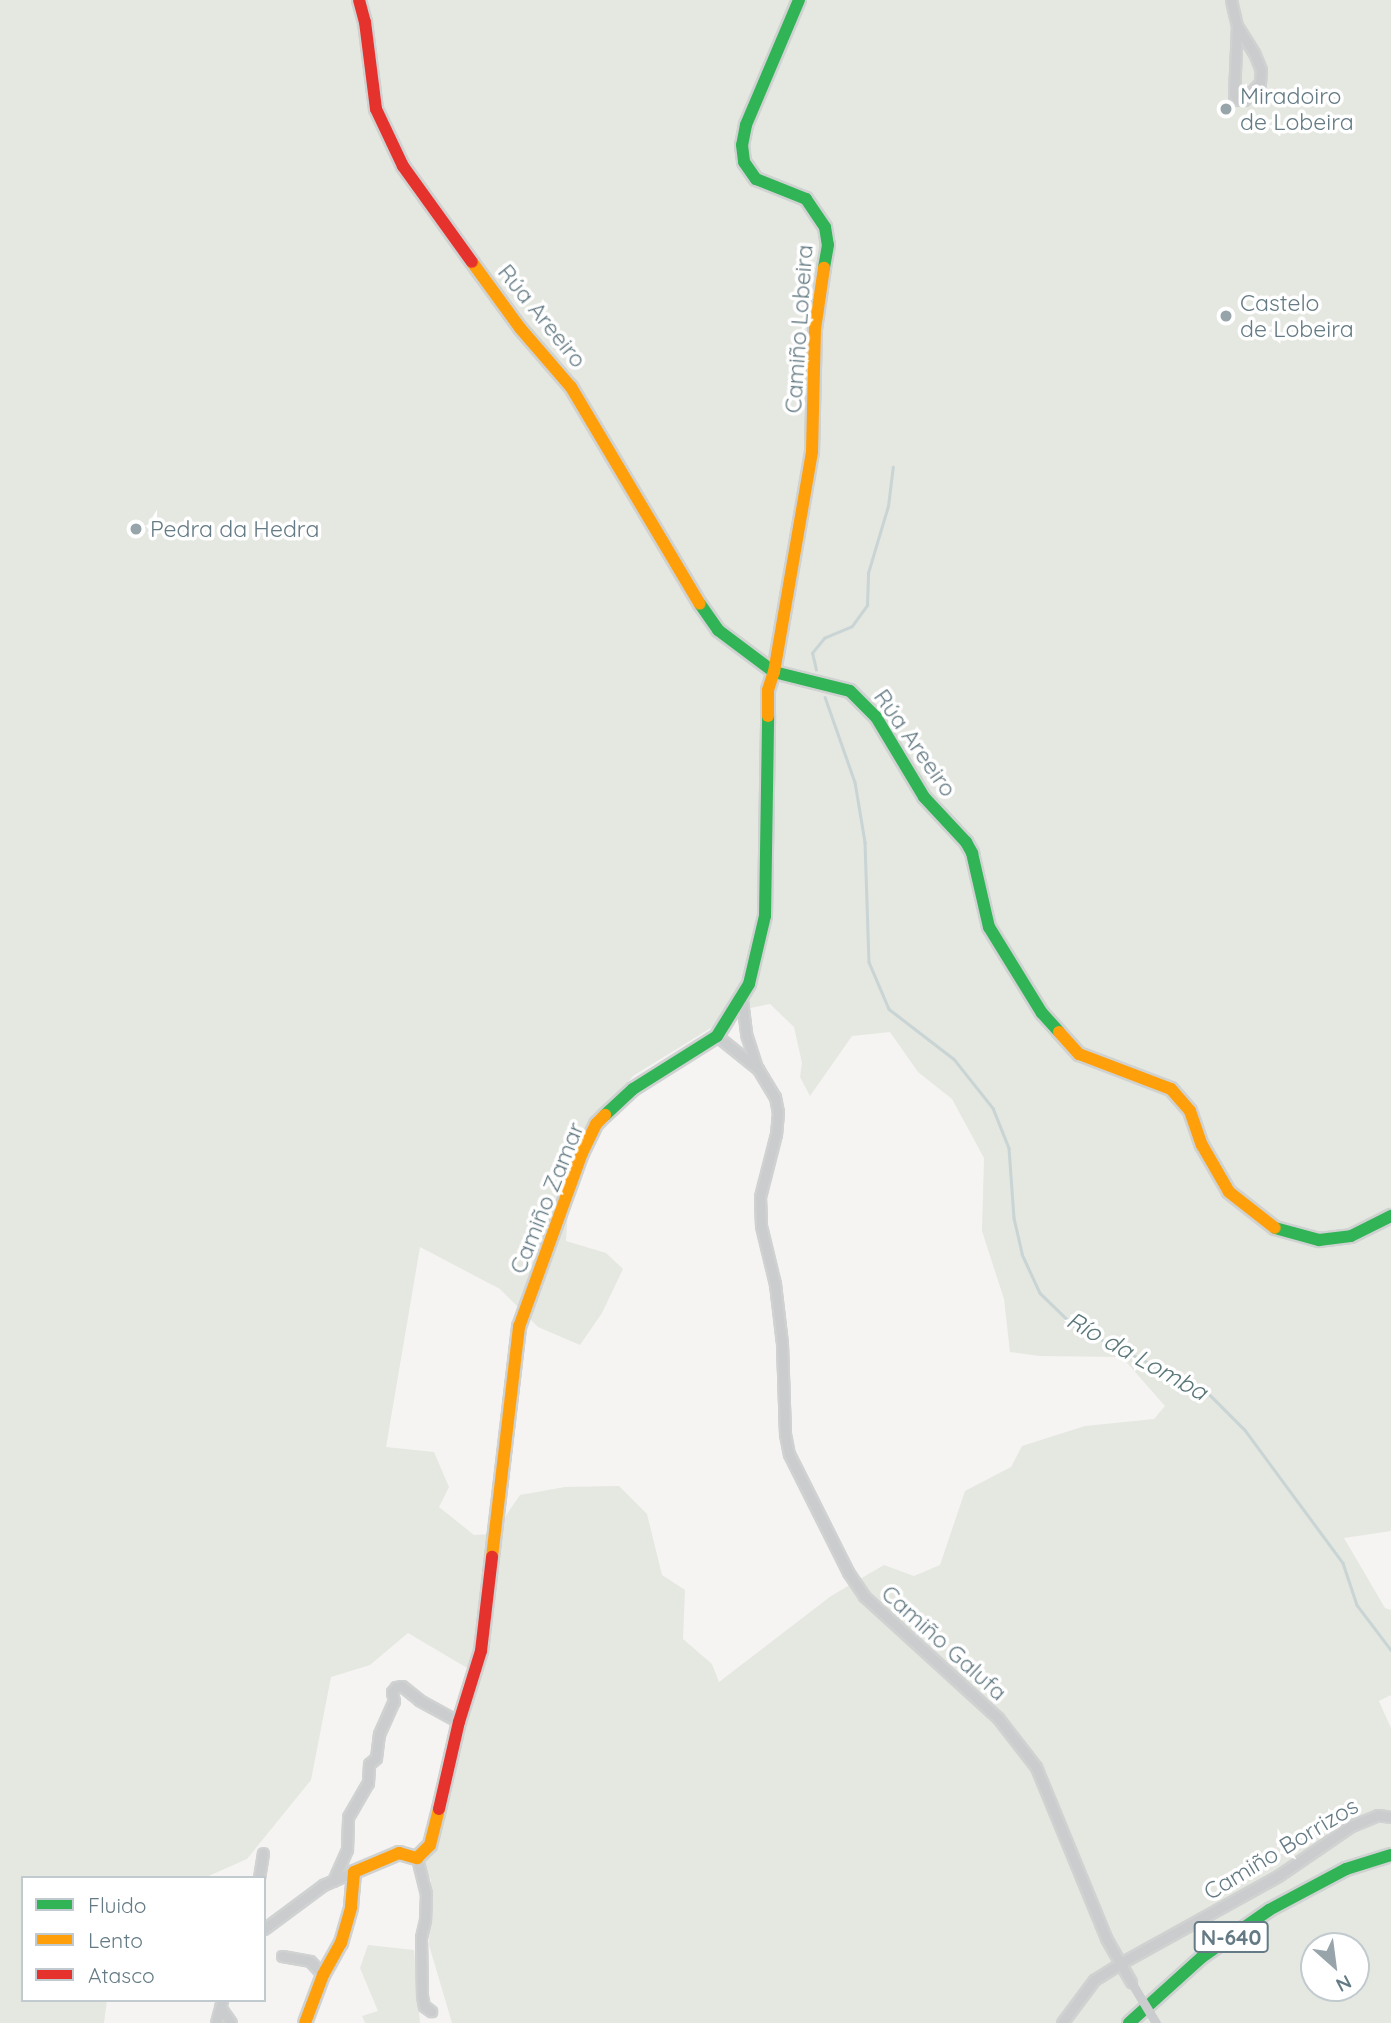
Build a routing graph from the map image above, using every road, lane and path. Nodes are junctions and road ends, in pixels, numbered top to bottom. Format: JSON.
{"nodes":[{"id":1,"x":359,"y":0,"type":"edge"},
{"id":2,"x":799,"y":0,"type":"edge"},
{"id":3,"x":1231,"y":0,"type":"edge"},
{"id":4,"x":1237,"y":26,"type":"junction"},
{"id":5,"x":774,"y":672,"type":"junction"},
{"id":6,"x":742,"y":1000,"type":"junction"},
{"id":7,"x":717,"y":1036,"type":"junction"},
{"id":8,"x":758,"y":1069,"type":"junction"},
{"id":9,"x":1391,"y":1216,"type":"edge"},
{"id":10,"x":459,"y":1722,"type":"junction"},
{"id":11,"x":1391,"y":1817,"type":"edge"},
{"id":12,"x":263,"y":1853,"type":"dead end"},
{"id":13,"x":1391,"y":1855,"type":"edge"},
{"id":14,"x":417,"y":1858,"type":"junction"},
{"id":15,"x":354,"y":1872,"type":"junction"},
{"id":16,"x":259,"y":1876,"type":"edge"},
{"id":17,"x":333,"y":1881,"type":"junction"},
{"id":18,"x":266,"y":1927,"type":"edge"},
{"id":19,"x":282,"y":1956,"type":"dead end"},
{"id":20,"x":1121,"y":1963,"type":"junction"},
{"id":21,"x":323,"y":1975,"type":"junction"},
{"id":22,"x":221,"y":2004,"type":"edge"},
{"id":23,"x":431,"y":2011,"type":"dead end"},
{"id":24,"x":216,"y":2023,"type":"edge"},
{"id":25,"x":231,"y":2023,"type":"edge"},
{"id":26,"x":305,"y":2023,"type":"edge"},
{"id":27,"x":1062,"y":2023,"type":"edge"},
{"id":28,"x":1129,"y":2023,"type":"edge"},
{"id":29,"x":1156,"y":2023,"type":"edge"}],
"edges":[{"from":1,"to":5,"type":"main road","name":"Rúa Areeiro"},
{"from":2,"to":5,"type":"main road","name":"Camiño Lobeira"},
{"from":3,"to":4,"type":"street"},
{"from":4,"to":4,"type":"street"},
{"from":5,"to":6,"type":"main road","name":"Camiño Zamar"},
{"from":5,"to":9,"type":"main road","name":"Rúa Areeiro"},
{"from":6,"to":7,"type":"main road","name":"Camiño Zamar"},
{"from":6,"to":8,"type":"street","name":"Camiño Galufa"},
{"from":7,"to":8,"type":"street","name":"Camiño Galufa"},
{"from":7,"to":10,"type":"main road","name":"Camiño Zamar"},
{"from":8,"to":20,"type":"street","name":"Camiño Galufa"},
{"from":10,"to":14,"type":"main road","name":"Camiño Zamar"},
{"from":10,"to":17,"type":"street"},
{"from":11,"to":20,"type":"street","name":"Camiño Borrizos"},
{"from":12,"to":16,"type":"street"},
{"from":13,"to":28,"type":"main road","number":"N-640"},
{"from":14,"to":15,"type":"main road"},
{"from":14,"to":23,"type":"street"},
{"from":15,"to":17,"type":"street"},
{"from":15,"to":21,"type":"main road"},
{"from":17,"to":18,"type":"street"},
{"from":19,"to":21,"type":"street"},
{"from":20,"to":27,"type":"street","name":"Camiño Borrizos"},
{"from":20,"to":29,"type":"street","name":"Camiño Galufa","bridge":true},
{"from":21,"to":26,"type":"main road"},
{"from":22,"to":24,"type":"street"},
{"from":22,"to":25,"type":"street"}]}
